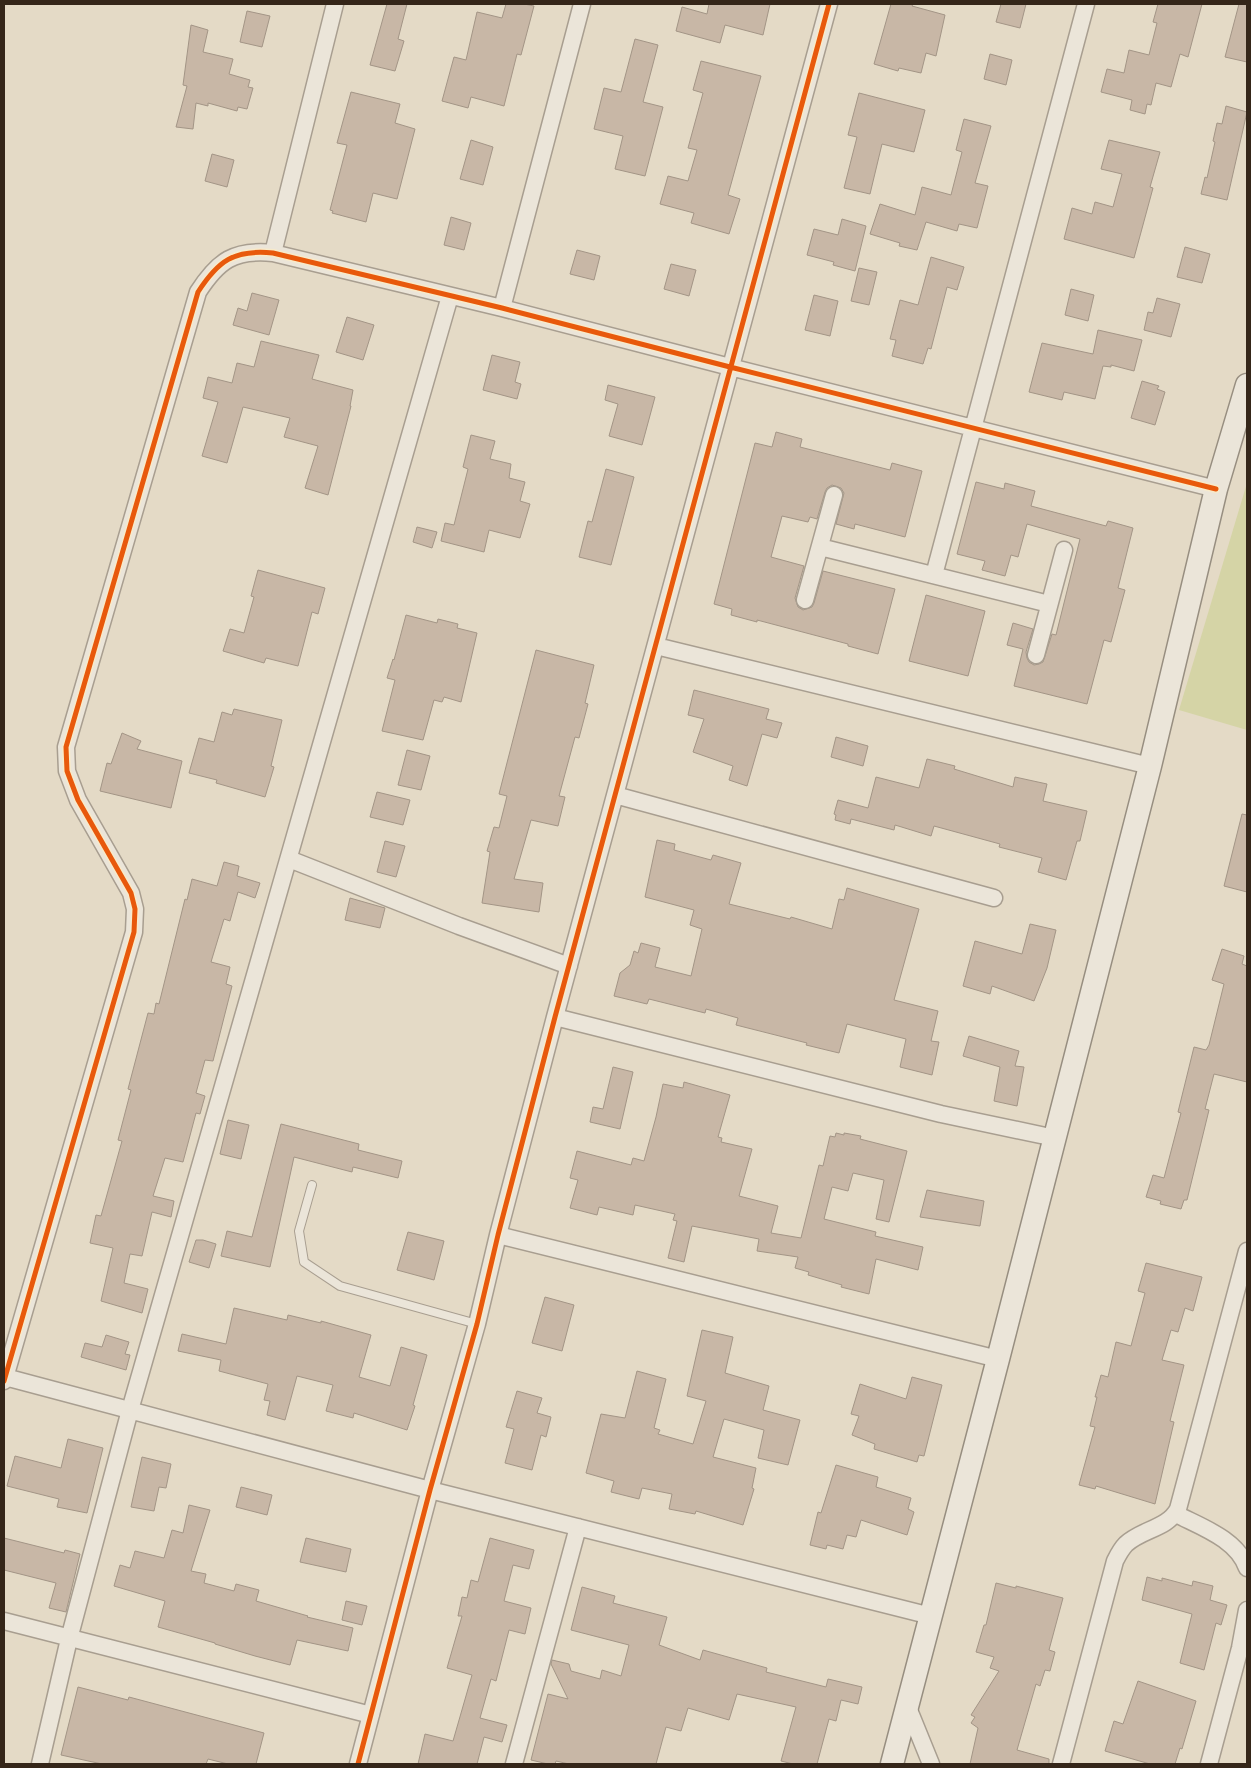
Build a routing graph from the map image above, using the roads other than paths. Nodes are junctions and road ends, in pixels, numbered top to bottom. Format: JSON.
{"nodes":[{"id":1,"x":335,"y":4,"type":"edge"},
{"id":2,"x":582,"y":4,"type":"edge"},
{"id":3,"x":829,"y":4,"type":"edge"},
{"id":4,"x":1086,"y":4,"type":"edge"},
{"id":5,"x":273,"y":253,"type":"junction"},
{"id":6,"x":450,"y":296,"type":"junction"},
{"id":7,"x":502,"y":308,"type":"junction"},
{"id":8,"x":730,"y":367,"type":"junction"},
{"id":9,"x":1247,"y":385,"type":"edge"},
{"id":10,"x":973,"y":427,"type":"junction"},
{"id":11,"x":1216,"y":488,"type":"junction"},
{"id":12,"x":834,"y":495,"type":"dead end"},
{"id":13,"x":820,"y":547,"type":"junction"},
{"id":14,"x":1064,"y":550,"type":"dead end"},
{"id":15,"x":934,"y":575,"type":"junction"},
{"id":16,"x":805,"y":600,"type":"dead end"},
{"id":17,"x":1049,"y":604,"type":"junction"},
{"id":18,"x":656,"y":646,"type":"junction"},
{"id":19,"x":1036,"y":655,"type":"dead end"},
{"id":20,"x":1150,"y":766,"type":"junction"},
{"id":21,"x":615,"y":795,"type":"junction"},
{"id":22,"x":289,"y":859,"type":"junction"},
{"id":23,"x":994,"y":898,"type":"dead end"},
{"id":24,"x":569,"y":966,"type":"junction"},
{"id":25,"x":555,"y":1017,"type":"junction"},
{"id":26,"x":1055,"y":1138,"type":"junction"},
{"id":27,"x":312,"y":1185,"type":"dead end"},
{"id":28,"x":498,"y":1236,"type":"junction"},
{"id":29,"x":1247,"y":1251,"type":"edge"},
{"id":30,"x":477,"y":1324,"type":"junction"},
{"id":31,"x":998,"y":1359,"type":"junction"},
{"id":32,"x":4,"y":1379,"type":"edge"},
{"id":33,"x":130,"y":1410,"type":"junction"},
{"id":34,"x":430,"y":1490,"type":"junction"},
{"id":35,"x":1176,"y":1514,"type":"junction"},
{"id":36,"x":578,"y":1527,"type":"junction"},
{"id":37,"x":1247,"y":1568,"type":"edge"},
{"id":38,"x":1247,"y":1610,"type":"edge"},
{"id":39,"x":931,"y":1616,"type":"junction"},
{"id":40,"x":4,"y":1621,"type":"edge"},
{"id":41,"x":69,"y":1639,"type":"junction"},
{"id":42,"x":907,"y":1705,"type":"junction"},
{"id":43,"x":371,"y":1714,"type":"junction"},
{"id":44,"x":40,"y":1764,"type":"edge"},
{"id":45,"x":358,"y":1764,"type":"edge"},
{"id":46,"x":514,"y":1764,"type":"edge"},
{"id":47,"x":892,"y":1764,"type":"edge"},
{"id":48,"x":931,"y":1764,"type":"edge"},
{"id":49,"x":1061,"y":1764,"type":"edge"},
{"id":50,"x":1209,"y":1764,"type":"edge"}],
"edges":[{"from":1,"to":5,"type":"street"},
{"from":2,"to":7,"type":"street"},
{"from":3,"to":8,"type":"street"},
{"from":4,"to":10,"type":"street"},
{"from":5,"to":6,"type":"street"},
{"from":5,"to":32,"type":"street"},
{"from":6,"to":7,"type":"street"},
{"from":6,"to":22,"type":"street"},
{"from":7,"to":8,"type":"street"},
{"from":8,"to":10,"type":"street"},
{"from":8,"to":18,"type":"street"},
{"from":9,"to":11,"type":"street"},
{"from":10,"to":11,"type":"street"},
{"from":10,"to":15,"type":"street"},
{"from":11,"to":20,"type":"street"},
{"from":12,"to":13,"type":"street"},
{"from":13,"to":15,"type":"street"},
{"from":13,"to":16,"type":"street"},
{"from":14,"to":17,"type":"street"},
{"from":15,"to":17,"type":"street"},
{"from":17,"to":19,"type":"street"},
{"from":18,"to":20,"type":"street"},
{"from":18,"to":21,"type":"street"},
{"from":20,"to":26,"type":"street"},
{"from":21,"to":23,"type":"street"},
{"from":21,"to":24,"type":"street"},
{"from":22,"to":24,"type":"street"},
{"from":22,"to":33,"type":"street"},
{"from":24,"to":25,"type":"street"},
{"from":25,"to":26,"type":"street"},
{"from":25,"to":28,"type":"street"},
{"from":26,"to":31,"type":"street"},
{"from":27,"to":30,"type":"lane"},
{"from":28,"to":30,"type":"street"},
{"from":28,"to":31,"type":"street"},
{"from":29,"to":35,"type":"street"},
{"from":30,"to":34,"type":"street"},
{"from":31,"to":39,"type":"street"},
{"from":32,"to":33,"type":"street"},
{"from":33,"to":34,"type":"street"},
{"from":33,"to":41,"type":"street"},
{"from":34,"to":36,"type":"street"},
{"from":34,"to":43,"type":"street"},
{"from":35,"to":37,"type":"street"},
{"from":35,"to":49,"type":"street"},
{"from":36,"to":39,"type":"street"},
{"from":36,"to":46,"type":"street"},
{"from":38,"to":50,"type":"street"},
{"from":39,"to":42,"type":"street"},
{"from":40,"to":41,"type":"street"},
{"from":41,"to":43,"type":"street"},
{"from":41,"to":44,"type":"street"},
{"from":42,"to":47,"type":"street"},
{"from":42,"to":48,"type":"street"},
{"from":43,"to":45,"type":"street"}]}
